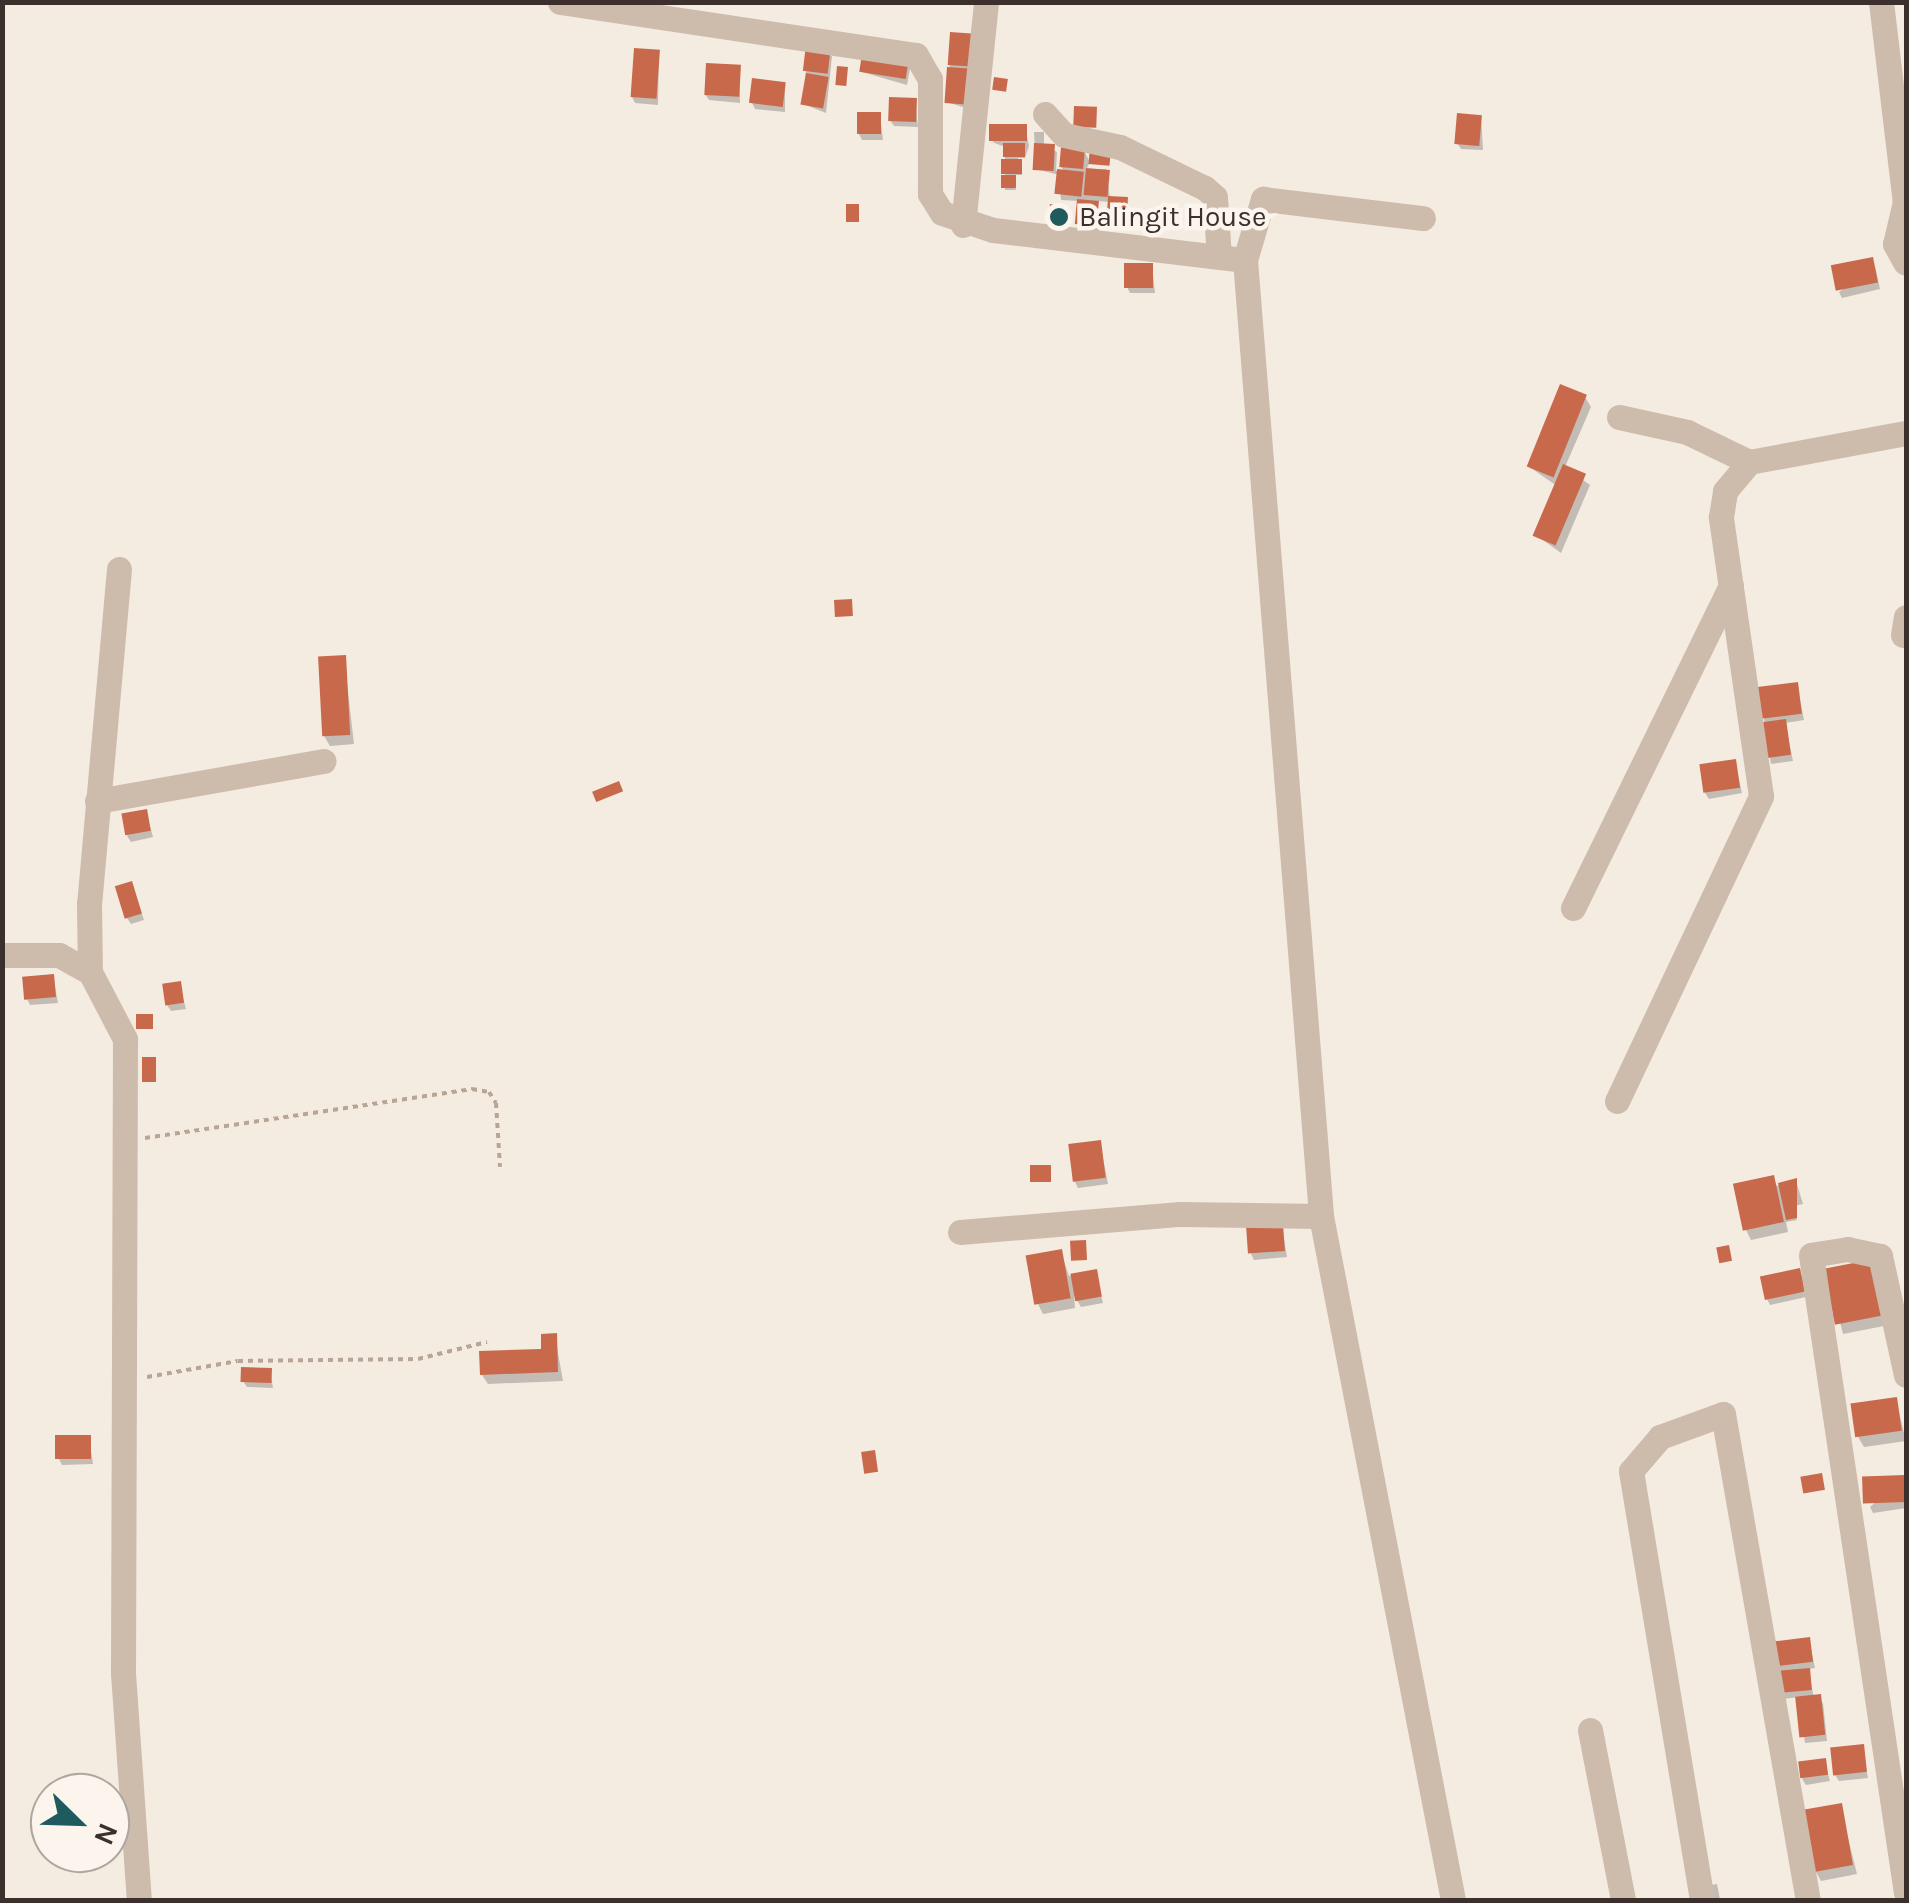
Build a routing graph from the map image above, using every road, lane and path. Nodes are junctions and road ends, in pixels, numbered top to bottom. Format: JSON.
{"nodes":[{"id":1,"x":560,"y":2,"type":"edge"},
{"id":2,"x":986,"y":2,"type":"edge"},
{"id":3,"x":1881,"y":2,"type":"edge"},
{"id":4,"x":676,"y":11,"type":"edge"},
{"id":5,"x":1045,"y":114,"type":"dead end"},
{"id":6,"x":1906,"y":202,"type":"edge"},
{"id":7,"x":1424,"y":218,"type":"dead end"},
{"id":8,"x":963,"y":225,"type":"junction"},
{"id":9,"x":1232,"y":258,"type":"junction"},
{"id":10,"x":1905,"y":262,"type":"edge"},
{"id":11,"x":1619,"y":417,"type":"dead end"},
{"id":12,"x":1906,"y":433,"type":"edge"},
{"id":13,"x":1749,"y":462,"type":"junction"},
{"id":14,"x":119,"y":568,"type":"dead end"},
{"id":15,"x":1731,"y":586,"type":"junction"},
{"id":16,"x":324,"y":762,"type":"dead end"},
{"id":17,"x":97,"y":802,"type":"junction"},
{"id":18,"x":1573,"y":908,"type":"dead end"},
{"id":19,"x":2,"y":955,"type":"edge"},
{"id":20,"x":90,"y":972,"type":"junction"},
{"id":21,"x":1617,"y":1101,"type":"dead end"},
{"id":22,"x":128,"y":1140,"type":"junction"},
{"id":23,"x":500,"y":1167,"type":"dead end"},
{"id":24,"x":1321,"y":1216,"type":"junction"},
{"id":25,"x":960,"y":1232,"type":"dead end"},
{"id":26,"x":487,"y":1342,"type":"dead end"},
{"id":27,"x":1906,"y":1375,"type":"edge"},
{"id":28,"x":121,"y":1381,"type":"junction"},
{"id":29,"x":1590,"y":1730,"type":"dead end"},
{"id":30,"x":1906,"y":1893,"type":"edge"},
{"id":31,"x":139,"y":1900,"type":"edge"},
{"id":32,"x":1453,"y":1900,"type":"edge"},
{"id":33,"x":1623,"y":1900,"type":"edge"},
{"id":34,"x":1702,"y":1900,"type":"edge"},
{"id":35,"x":1808,"y":1900,"type":"edge"}],
"edges":[{"from":1,"to":4,"type":"street"},
{"from":2,"to":8,"type":"street"},
{"from":3,"to":6,"type":"street"},
{"from":4,"to":8,"type":"street"},
{"from":5,"to":9,"type":"street"},
{"from":6,"to":10,"type":"street"},
{"from":7,"to":9,"type":"street"},
{"from":8,"to":9,"type":"street"},
{"from":9,"to":24,"type":"street"},
{"from":11,"to":13,"type":"street"},
{"from":12,"to":13,"type":"street"},
{"from":13,"to":15,"type":"street"},
{"from":14,"to":17,"type":"street"},
{"from":15,"to":18,"type":"street"},
{"from":15,"to":21,"type":"street"},
{"from":16,"to":17,"type":"street"},
{"from":17,"to":20,"type":"street"},
{"from":19,"to":20,"type":"street"},
{"from":20,"to":22,"type":"street"},
{"from":22,"to":23,"type":"path"},
{"from":22,"to":28,"type":"street"},
{"from":24,"to":25,"type":"street"},
{"from":24,"to":32,"type":"street"},
{"from":26,"to":28,"type":"path"},
{"from":27,"to":30,"type":"street"},
{"from":28,"to":31,"type":"street"},
{"from":29,"to":33,"type":"street"},
{"from":34,"to":35,"type":"street"}]}
